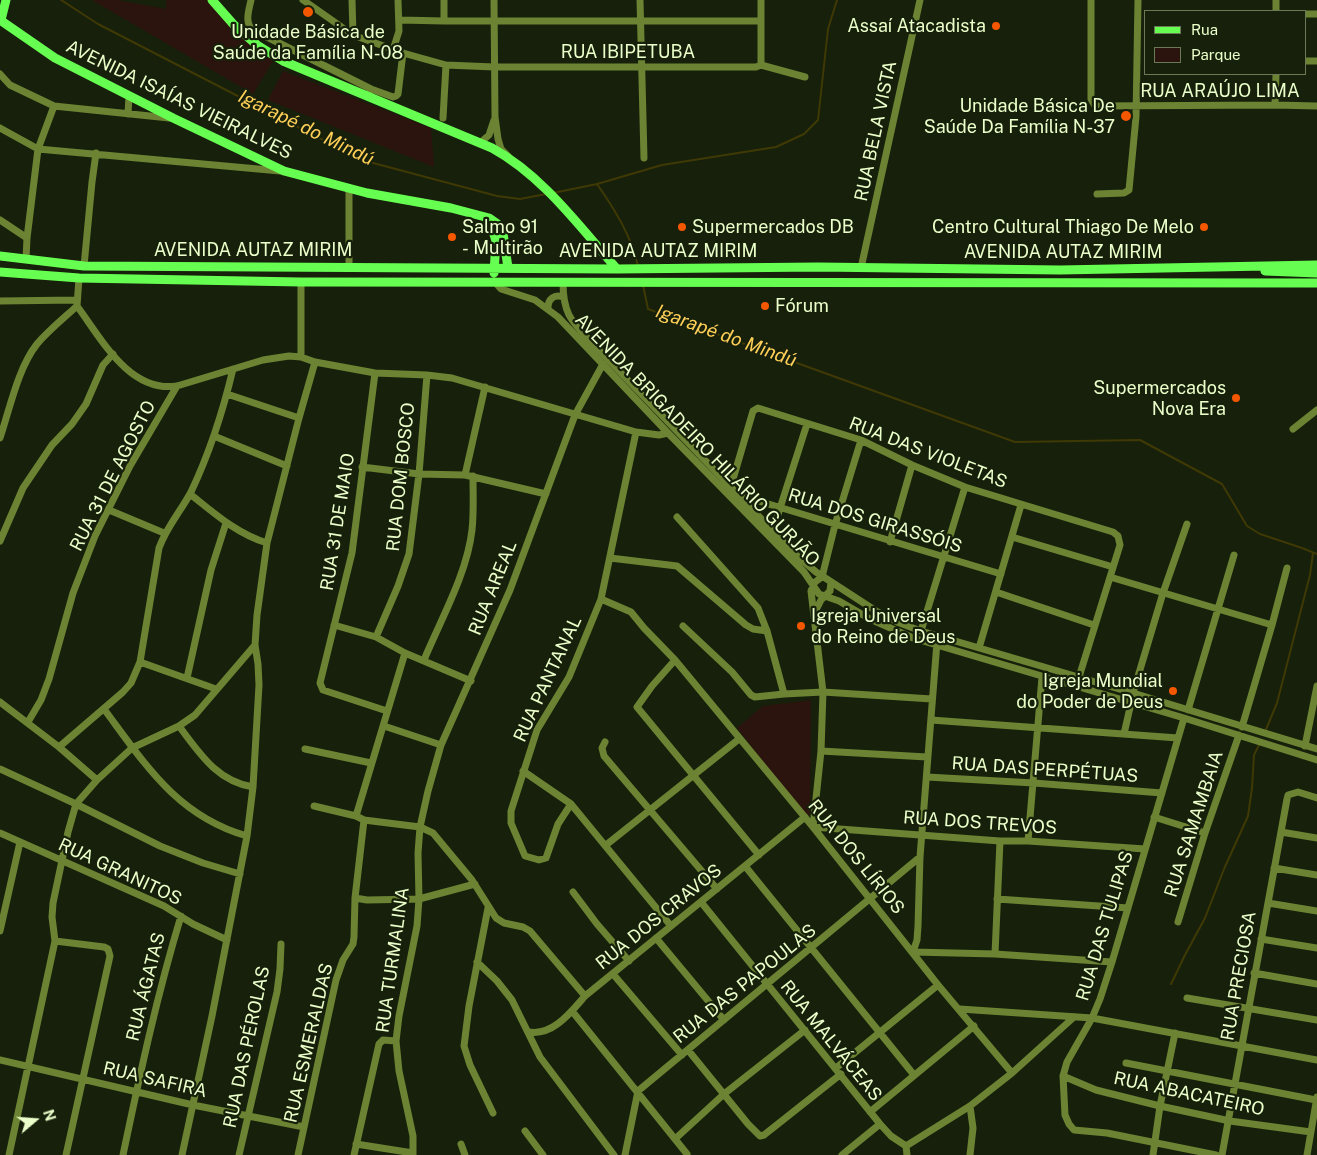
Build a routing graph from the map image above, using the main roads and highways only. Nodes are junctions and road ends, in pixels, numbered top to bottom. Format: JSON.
{"nodes":[{"id":1,"x":6,"y":0,"type":"edge"},
{"id":2,"x":212,"y":0,"type":"edge"},
{"id":3,"x":0,"y":21,"type":"edge"},
{"id":4,"x":489,"y":218,"type":"junction"},
{"id":5,"x":0,"y":256,"type":"edge"},
{"id":6,"x":1317,"y":265,"type":"edge"},
{"id":7,"x":1239,"y":266,"type":"junction"},
{"id":8,"x":494,"y":268,"type":"junction"},
{"id":9,"x":508,"y":268,"type":"junction"},
{"id":10,"x":617,"y":269,"type":"junction"},
{"id":11,"x":0,"y":272,"type":"edge"},
{"id":12,"x":1317,"y":273,"type":"edge"},
{"id":13,"x":494,"y":281,"type":"junction"},
{"id":14,"x":1284,"y":283,"type":"junction"},
{"id":15,"x":1317,"y":283,"type":"edge"},
{"id":16,"x":1317,"y":288,"type":"edge"}],
"edges":[{"from":1,"to":3,"type":"main road"},
{"from":2,"to":10,"type":"main road"},
{"from":3,"to":4,"type":"main road","name":"AVENIDA ISAÍAS VIEIRALVES"},
{"from":4,"to":8,"type":"main road"},
{"from":4,"to":9,"type":"main road"},
{"from":5,"to":8,"type":"main road","name":"AVENIDA AUTAZ MIRIM"},
{"from":6,"to":7,"type":"main road","name":"AVENIDA AUTAZ MIRIM"},
{"from":7,"to":10,"type":"main road","name":"AVENIDA AUTAZ MIRIM"},
{"from":7,"to":12,"type":"main road"},
{"from":8,"to":9,"type":"main road","name":"AVENIDA AUTAZ MIRIM"},
{"from":8,"to":13,"type":"main road"},
{"from":9,"to":10,"type":"main road","name":"AVENIDA AUTAZ MIRIM"},
{"from":11,"to":13,"type":"main road","name":"AVENIDA AUTAZ MIRIM"},
{"from":13,"to":14,"type":"main road","name":"AVENIDA AUTAZ MIRIM"},
{"from":14,"to":15,"type":"main road"},
{"from":14,"to":16,"type":"main road"}]}
